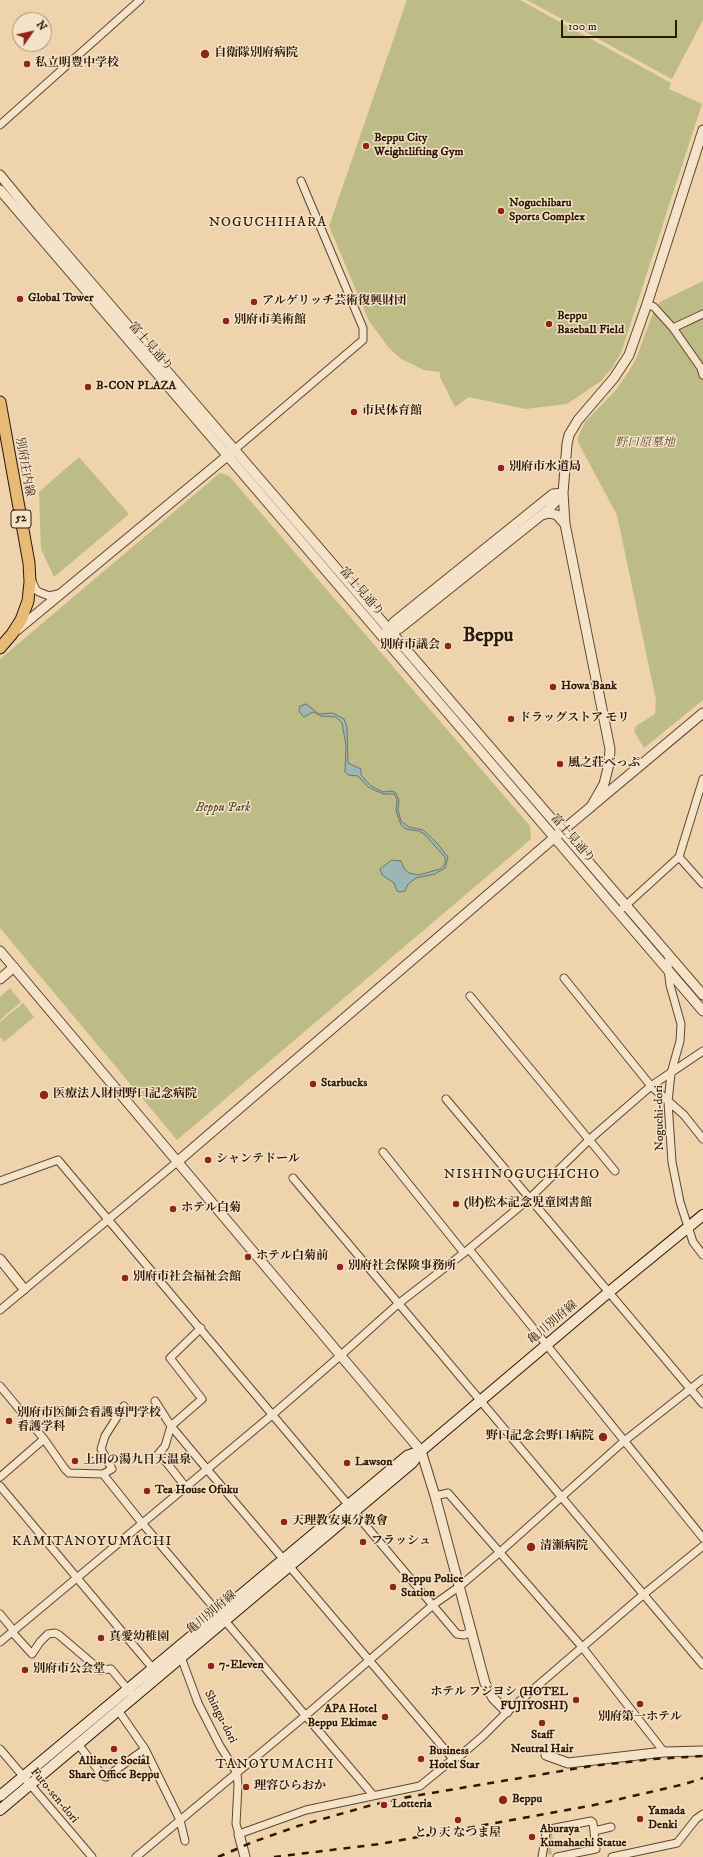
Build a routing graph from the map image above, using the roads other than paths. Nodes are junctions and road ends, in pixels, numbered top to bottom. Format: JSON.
{"nodes":[{"id":1,"x":140,"y":0,"type":"edge"},
{"id":2,"x":0,"y":125,"type":"edge"},
{"id":3,"x":703,"y":130,"type":"edge"},
{"id":4,"x":0,"y":174,"type":"edge"},
{"id":5,"x":301,"y":181,"type":"dead end"},
{"id":6,"x":0,"y":190,"type":"edge"},
{"id":7,"x":647,"y":304,"type":"junction"},
{"id":8,"x":703,"y":314,"type":"edge"},
{"id":9,"x":673,"y":328,"type":"junction"},
{"id":10,"x":703,"y":375,"type":"edge"},
{"id":11,"x":0,"y":402,"type":"edge"},
{"id":12,"x":4,"y":442,"type":"edge"},
{"id":13,"x":231,"y":453,"type":"junction"},
{"id":14,"x":563,"y":493,"type":"junction"},
{"id":15,"x":542,"y":514,"type":"junction"},
{"id":16,"x":565,"y":524,"type":"junction"},
{"id":17,"x":30,"y":573,"type":"junction"},
{"id":18,"x":63,"y":592,"type":"junction"},
{"id":19,"x":388,"y":633,"type":"junction"},
{"id":20,"x":12,"y":634,"type":"junction"},
{"id":21,"x":0,"y":648,"type":"edge"},
{"id":22,"x":703,"y":713,"type":"edge"},
{"id":23,"x":703,"y":779,"type":"edge"},
{"id":24,"x":591,"y":807,"type":"junction"},
{"id":25,"x":558,"y":834,"type":"junction"},
{"id":26,"x":679,"y":857,"type":"junction"},
{"id":27,"x":703,"y":884,"type":"edge"},
{"id":28,"x":626,"y":906,"type":"junction"},
{"id":29,"x":619,"y":912,"type":"junction"},
{"id":30,"x":0,"y":951,"type":"edge"},
{"id":31,"x":669,"y":954,"type":"junction"},
{"id":32,"x":14,"y":967,"type":"junction"},
{"id":33,"x":668,"y":970,"type":"junction"},
{"id":34,"x":564,"y":978,"type":"dead end"},
{"id":35,"x":0,"y":979,"type":"edge"},
{"id":36,"x":703,"y":995,"type":"edge"},
{"id":37,"x":470,"y":996,"type":"dead end"},
{"id":38,"x":703,"y":1011,"type":"edge"},
{"id":39,"x":703,"y":1051,"type":"edge"},
{"id":40,"x":670,"y":1073,"type":"junction"},
{"id":41,"x":651,"y":1086,"type":"junction"},
{"id":42,"x":446,"y":1099,"type":"dead end"},
{"id":43,"x":668,"y":1102,"type":"junction"},
{"id":44,"x":590,"y":1139,"type":"junction"},
{"id":45,"x":703,"y":1139,"type":"edge"},
{"id":46,"x":383,"y":1152,"type":"dead end"},
{"id":47,"x":177,"y":1162,"type":"junction"},
{"id":48,"x":615,"y":1171,"type":"dead end"},
{"id":49,"x":293,"y":1178,"type":"dead end"},
{"id":50,"x":0,"y":1181,"type":"edge"},
{"id":51,"x":530,"y":1198,"type":"junction"},
{"id":52,"x":703,"y":1215,"type":"edge"},
{"id":53,"x":107,"y":1220,"type":"junction"},
{"id":54,"x":688,"y":1226,"type":"junction"},
{"id":55,"x":466,"y":1251,"type":"junction"},
{"id":56,"x":703,"y":1255,"type":"edge"},
{"id":57,"x":0,"y":1259,"type":"edge"},
{"id":58,"x":24,"y":1289,"type":"junction"},
{"id":59,"x":609,"y":1292,"type":"junction"},
{"id":60,"x":398,"y":1304,"type":"junction"},
{"id":61,"x":0,"y":1310,"type":"edge"},
{"id":62,"x":201,"y":1328,"type":"junction"},
{"id":63,"x":546,"y":1346,"type":"junction"},
{"id":64,"x":340,"y":1356,"type":"junction"},
{"id":65,"x":703,"y":1379,"type":"edge"},
{"id":66,"x":0,"y":1386,"type":"edge"},
{"id":67,"x":691,"y":1389,"type":"junction"},
{"id":68,"x":155,"y":1401,"type":"dead end"},
{"id":69,"x":481,"y":1401,"type":"junction"},
{"id":70,"x":703,"y":1404,"type":"edge"},
{"id":71,"x":124,"y":1406,"type":"dead end"},
{"id":72,"x":272,"y":1415,"type":"junction"},
{"id":73,"x":171,"y":1426,"type":"junction"},
{"id":74,"x":44,"y":1439,"type":"junction"},
{"id":75,"x":624,"y":1442,"type":"junction"},
{"id":76,"x":421,"y":1451,"type":"junction"},
{"id":77,"x":206,"y":1468,"type":"junction"},
{"id":78,"x":103,"y":1474,"type":"junction"},
{"id":79,"x":0,"y":1477,"type":"edge"},
{"id":80,"x":0,"y":1486,"type":"edge"},
{"id":81,"x":185,"y":1486,"type":"junction"},
{"id":82,"x":435,"y":1496,"type":"junction"},
{"id":83,"x":562,"y":1497,"type":"junction"},
{"id":84,"x":351,"y":1508,"type":"junction"},
{"id":85,"x":142,"y":1523,"type":"junction"},
{"id":86,"x":703,"y":1538,"type":"edge"},
{"id":87,"x":703,"y":1546,"type":"edge"},
{"id":88,"x":500,"y":1552,"type":"junction"},
{"id":89,"x":285,"y":1562,"type":"junction"},
{"id":90,"x":76,"y":1577,"type":"junction"},
{"id":91,"x":460,"y":1586,"type":"junction"},
{"id":92,"x":644,"y":1594,"type":"junction"},
{"id":93,"x":433,"y":1605,"type":"junction"},
{"id":94,"x":0,"y":1614,"type":"edge"},
{"id":95,"x":221,"y":1617,"type":"junction"},
{"id":96,"x":13,"y":1631,"type":"junction"},
{"id":97,"x":472,"y":1631,"type":"junction"},
{"id":98,"x":0,"y":1642,"type":"edge"},
{"id":99,"x":583,"y":1648,"type":"junction"},
{"id":100,"x":181,"y":1657,"type":"junction"},
{"id":101,"x":370,"y":1660,"type":"junction"},
{"id":102,"x":703,"y":1665,"type":"edge"},
{"id":103,"x":156,"y":1672,"type":"junction"},
{"id":104,"x":131,"y":1693,"type":"junction"},
{"id":105,"x":118,"y":1710,"type":"junction"},
{"id":106,"x":507,"y":1712,"type":"junction"},
{"id":107,"x":305,"y":1716,"type":"junction"},
{"id":108,"x":78,"y":1744,"type":"junction"},
{"id":109,"x":0,"y":1749,"type":"edge"},
{"id":110,"x":145,"y":1749,"type":"junction"},
{"id":111,"x":703,"y":1750,"type":"edge"},
{"id":112,"x":664,"y":1752,"type":"junction"},
{"id":113,"x":546,"y":1755,"type":"dead end"},
{"id":114,"x":453,"y":1759,"type":"junction"},
{"id":115,"x":237,"y":1772,"type":"junction"},
{"id":116,"x":23,"y":1776,"type":"junction"},
{"id":117,"x":31,"y":1785,"type":"junction"},
{"id":118,"x":373,"y":1795,"type":"junction"},
{"id":119,"x":0,"y":1796,"type":"edge"},
{"id":120,"x":0,"y":1810,"type":"edge"},
{"id":121,"x":703,"y":1814,"type":"edge"},
{"id":122,"x":180,"y":1820,"type":"junction"},
{"id":123,"x":611,"y":1827,"type":"dead end"},
{"id":124,"x":594,"y":1831,"type":"junction"},
{"id":125,"x":239,"y":1834,"type":"junction"},
{"id":126,"x":185,"y":1841,"type":"dead end"},
{"id":127,"x":92,"y":1857,"type":"edge"},
{"id":128,"x":136,"y":1857,"type":"edge"},
{"id":129,"x":245,"y":1857,"type":"edge"},
{"id":130,"x":542,"y":1857,"type":"edge"},
{"id":131,"x":557,"y":1857,"type":"edge"},
{"id":132,"x":612,"y":1857,"type":"edge"}],
"edges":[{"from":1,"to":2,"type":"street"},
{"from":3,"to":7,"type":"street"},
{"from":4,"to":13,"type":"street"},
{"from":5,"to":13,"type":"street"},
{"from":6,"to":13,"type":"street","name":"富士見通り"},
{"from":7,"to":9,"type":"street"},
{"from":7,"to":14,"type":"street"},
{"from":8,"to":9,"type":"street"},
{"from":9,"to":10,"type":"street"},
{"from":11,"to":12,"type":"main road","name":"別府庄内線","number":"52"},
{"from":12,"to":17,"type":"main road","name":"別府庄内線","number":"52"},
{"from":13,"to":18,"type":"street"},
{"from":13,"to":19,"type":"street","name":"富士見通り"},
{"from":14,"to":15,"type":"street"},
{"from":14,"to":16,"type":"street"},
{"from":14,"to":19,"type":"street"},
{"from":15,"to":16,"type":"street"},
{"from":15,"to":19,"type":"street"},
{"from":16,"to":24,"type":"street"},
{"from":17,"to":18,"type":"street"},
{"from":17,"to":20,"type":"main road","name":"別府庄内線","number":"52"},
{"from":18,"to":20,"type":"street"},
{"from":19,"to":25,"type":"street","name":"富士見通り"},
{"from":20,"to":21,"type":"main road","name":"別府庄内線","number":"52"},
{"from":22,"to":24,"type":"street"},
{"from":23,"to":26,"type":"street"},
{"from":24,"to":25,"type":"street"},
{"from":25,"to":28,"type":"street"},
{"from":25,"to":29,"type":"street","name":"富士見通り"},
{"from":25,"to":47,"type":"street"},
{"from":26,"to":27,"type":"street"},
{"from":26,"to":28,"type":"street"},
{"from":28,"to":29,"type":"street"},
{"from":28,"to":31,"type":"street"},
{"from":29,"to":33,"type":"street","name":"富士見通り"},
{"from":30,"to":32,"type":"street"},
{"from":31,"to":33,"type":"street","name":"Noguchi-dori"},
{"from":31,"to":36,"type":"street"},
{"from":32,"to":35,"type":"street"},
{"from":32,"to":47,"type":"street"},
{"from":33,"to":38,"type":"street","name":"富士見通り"},
{"from":33,"to":40,"type":"street","name":"Noguchi-dori"},
{"from":34,"to":41,"type":"street"},
{"from":37,"to":44,"type":"street"},
{"from":39,"to":40,"type":"street"},
{"from":40,"to":41,"type":"street"},
{"from":40,"to":43,"type":"street","name":"Noguchi-dori"},
{"from":41,"to":43,"type":"street"},
{"from":41,"to":44,"type":"street"},
{"from":42,"to":51,"type":"street"},
{"from":43,"to":45,"type":"street"},
{"from":43,"to":54,"type":"street","name":"Noguchi-dori"},
{"from":44,"to":48,"type":"street"},
{"from":44,"to":51,"type":"street"},
{"from":46,"to":55,"type":"street"},
{"from":47,"to":53,"type":"street"},
{"from":47,"to":64,"type":"street"},
{"from":49,"to":60,"type":"street"},
{"from":50,"to":53,"type":"street"},
{"from":51,"to":55,"type":"street"},
{"from":51,"to":59,"type":"street"},
{"from":52,"to":54,"type":"main road","name":"亀川別府線"},
{"from":53,"to":58,"type":"street"},
{"from":53,"to":62,"type":"street"},
{"from":54,"to":56,"type":"street","name":"Noguchi-dori"},
{"from":54,"to":59,"type":"main road","name":"亀川別府線"},
{"from":55,"to":60,"type":"street"},
{"from":55,"to":63,"type":"street"},
{"from":57,"to":58,"type":"street"},
{"from":58,"to":61,"type":"street"},
{"from":59,"to":63,"type":"main road","name":"亀川別府線"},
{"from":59,"to":67,"type":"street"},
{"from":60,"to":64,"type":"street"},
{"from":60,"to":69,"type":"street"},
{"from":62,"to":72,"type":"street"},
{"from":62,"to":73,"type":"street"},
{"from":63,"to":69,"type":"main road","name":"亀川別府線"},
{"from":63,"to":75,"type":"street"},
{"from":64,"to":72,"type":"street"},
{"from":64,"to":76,"type":"street"},
{"from":65,"to":67,"type":"street"},
{"from":66,"to":74,"type":"street"},
{"from":67,"to":70,"type":"street"},
{"from":67,"to":75,"type":"street"},
{"from":68,"to":73,"type":"street"},
{"from":69,"to":76,"type":"main road","name":"亀川別府線"},
{"from":69,"to":83,"type":"street"},
{"from":71,"to":78,"type":"street"},
{"from":72,"to":77,"type":"street"},
{"from":72,"to":84,"type":"street"},
{"from":73,"to":77,"type":"street"},
{"from":73,"to":81,"type":"street"},
{"from":74,"to":78,"type":"street"},
{"from":74,"to":79,"type":"street"},
{"from":75,"to":83,"type":"street"},
{"from":75,"to":86,"type":"street"},
{"from":76,"to":82,"type":"street"},
{"from":76,"to":84,"type":"main road","name":"亀川別府線"},
{"from":77,"to":81,"type":"street"},
{"from":77,"to":89,"type":"street"},
{"from":78,"to":85,"type":"street"},
{"from":80,"to":90,"type":"street"},
{"from":81,"to":85,"type":"street"},
{"from":82,"to":88,"type":"street"},
{"from":82,"to":91,"type":"street"},
{"from":83,"to":88,"type":"street"},
{"from":83,"to":92,"type":"street"},
{"from":84,"to":89,"type":"main road","name":"亀川別府線"},
{"from":84,"to":93,"type":"street"},
{"from":85,"to":90,"type":"street"},
{"from":85,"to":95,"type":"street"},
{"from":87,"to":92,"type":"street"},
{"from":88,"to":91,"type":"street"},
{"from":88,"to":99,"type":"street"},
{"from":89,"to":95,"type":"main road","name":"亀川別府線"},
{"from":89,"to":101,"type":"street"},
{"from":90,"to":96,"type":"street"},
{"from":90,"to":103,"type":"street"},
{"from":91,"to":93,"type":"street"},
{"from":91,"to":97,"type":"street"},
{"from":92,"to":99,"type":"street"},
{"from":92,"to":102,"type":"street"},
{"from":93,"to":97,"type":"street"},
{"from":93,"to":101,"type":"street"},
{"from":94,"to":96,"type":"street"},
{"from":95,"to":100,"type":"main road","name":"亀川別府線"},
{"from":95,"to":103,"type":"main road","name":"亀川別府線"},
{"from":95,"to":107,"type":"street"},
{"from":96,"to":98,"type":"street"},
{"from":96,"to":104,"type":"street"},
{"from":97,"to":106,"type":"street"},
{"from":99,"to":106,"type":"street"},
{"from":99,"to":112,"type":"street"},
{"from":100,"to":103,"type":"main road","name":"亀川別府線"},
{"from":100,"to":115,"type":"street","name":"Shingu-dori"},
{"from":101,"to":107,"type":"street"},
{"from":101,"to":114,"type":"street"},
{"from":103,"to":104,"type":"main road","name":"亀川別府線"},
{"from":104,"to":105,"type":"main road","name":"亀川別府線"},
{"from":104,"to":116,"type":"main road","name":"亀川別府線"},
{"from":105,"to":108,"type":"main road","name":"亀川別府線"},
{"from":105,"to":110,"type":"street"},
{"from":106,"to":114,"type":"street"},
{"from":107,"to":115,"type":"street"},
{"from":107,"to":118,"type":"street"},
{"from":108,"to":110,"type":"street"},
{"from":108,"to":117,"type":"main road","name":"亀川別府線"},
{"from":109,"to":116,"type":"street","name":"Furo-sen-dori"},
{"from":110,"to":122,"type":"street"},
{"from":111,"to":112,"type":"street"},
{"from":112,"to":113,"type":"street"},
{"from":114,"to":118,"type":"street"},
{"from":115,"to":122,"type":"street"},
{"from":115,"to":125,"type":"street"},
{"from":116,"to":117,"type":"street","name":"Furo-sen-dori"},
{"from":116,"to":119,"type":"main road","name":"亀川別府線"},
{"from":117,"to":120,"type":"main road","name":"亀川別府線"},
{"from":117,"to":127,"type":"street","name":"Furo-sen-dori"},
{"from":118,"to":125,"type":"street"},
{"from":121,"to":132,"type":"street"},
{"from":122,"to":126,"type":"street"},
{"from":122,"to":128,"type":"street"},
{"from":123,"to":124,"type":"street"},
{"from":124,"to":130,"type":"street"},
{"from":124,"to":131,"type":"street"},
{"from":125,"to":129,"type":"street"}]}
